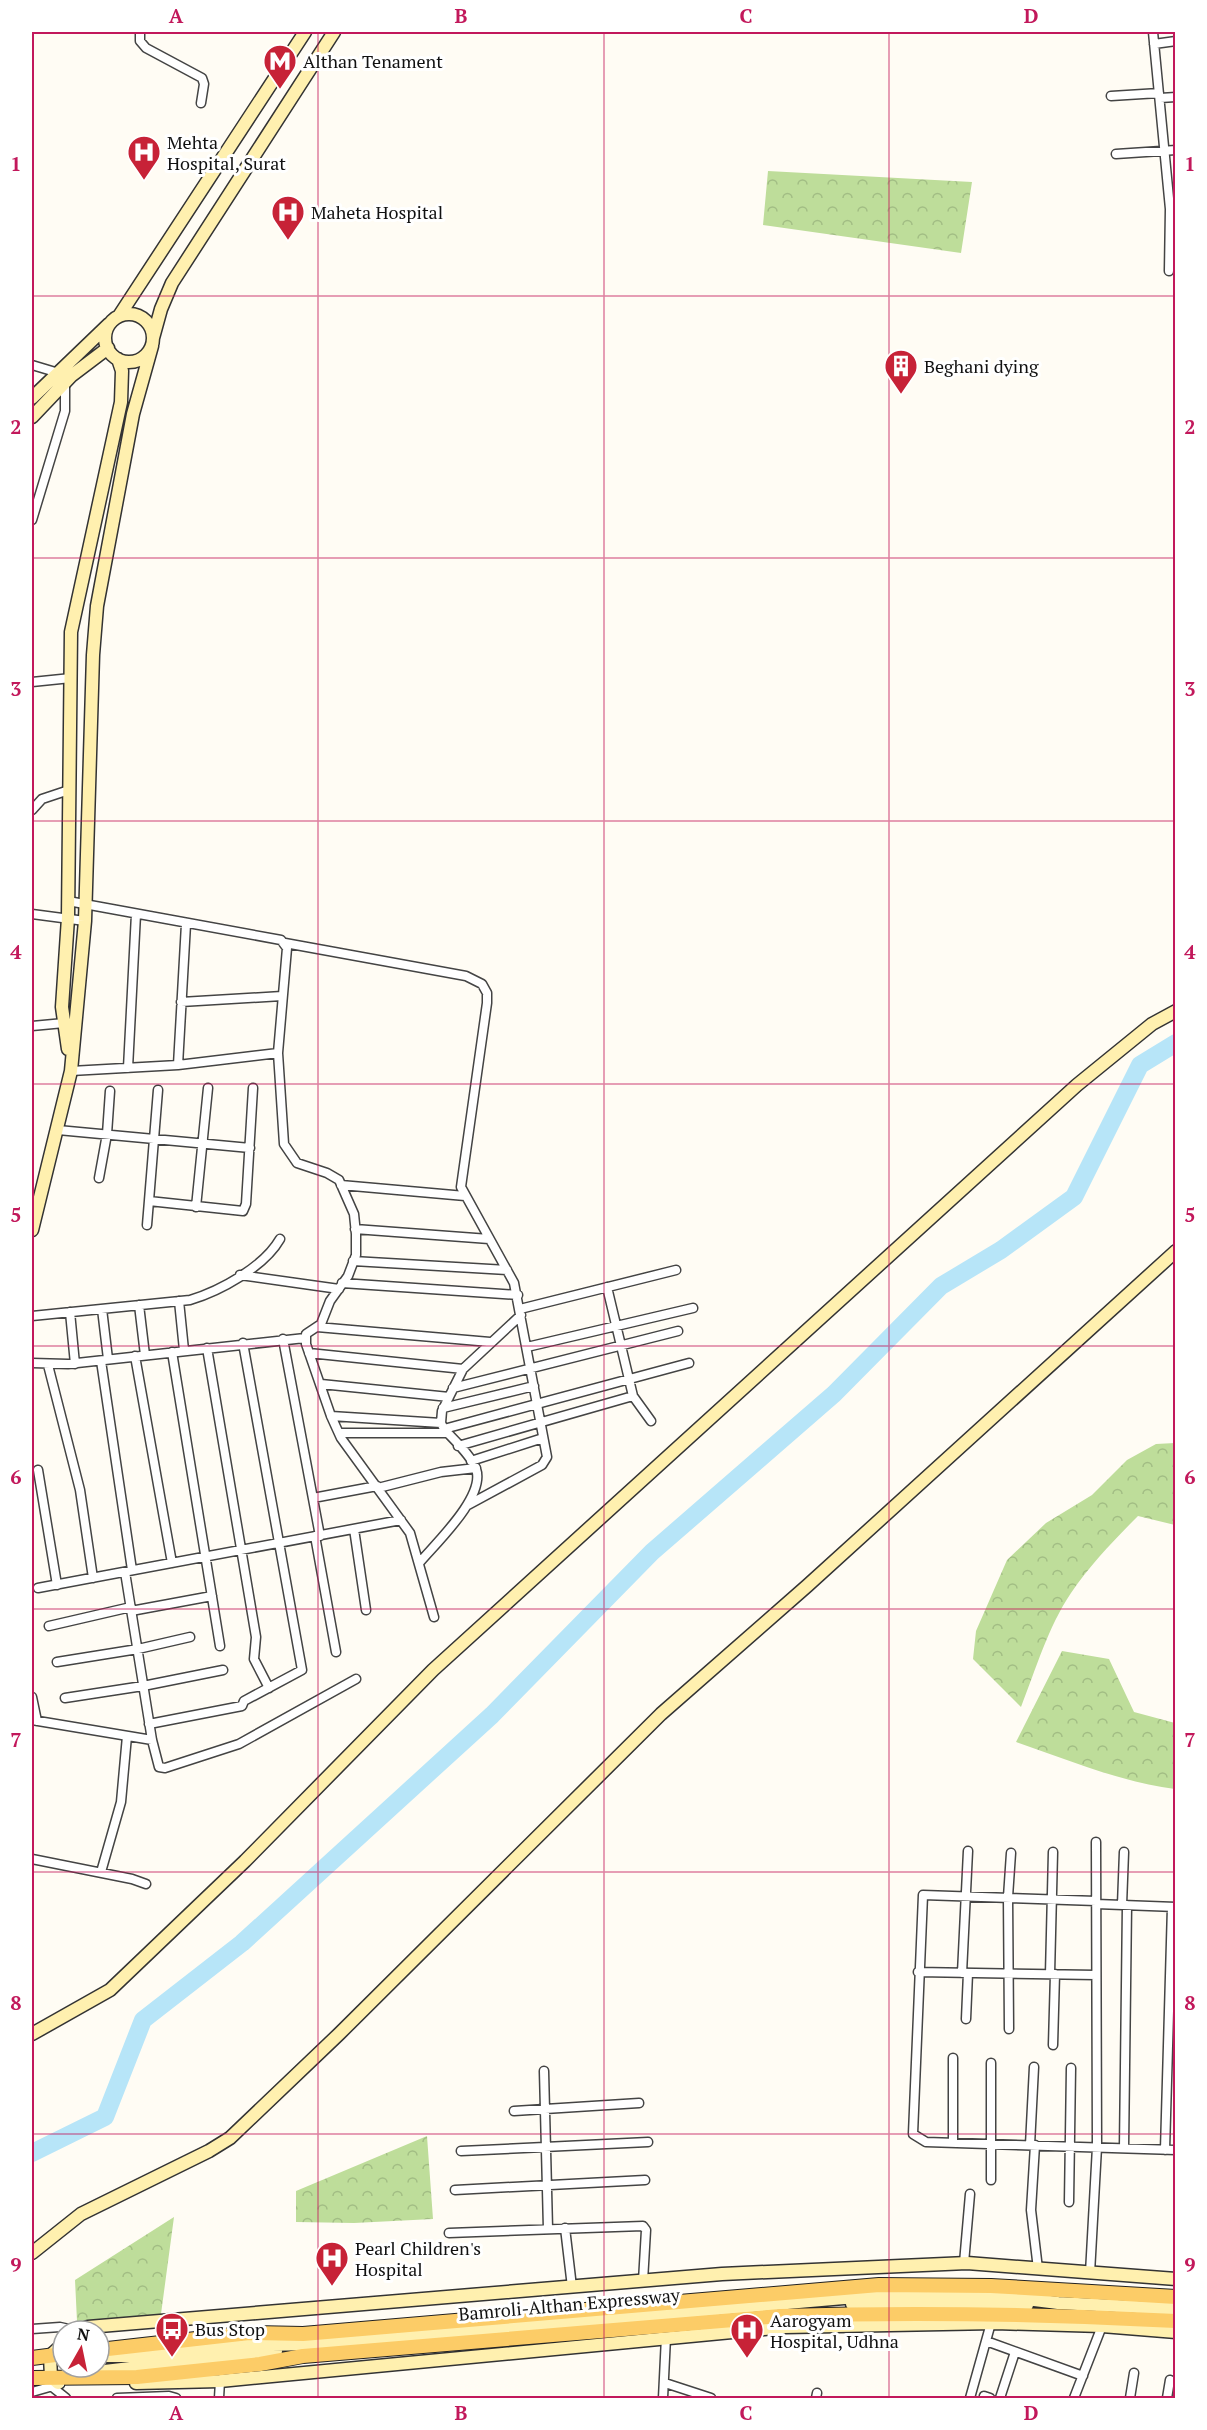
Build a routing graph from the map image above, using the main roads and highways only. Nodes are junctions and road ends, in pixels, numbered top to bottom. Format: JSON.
{"nodes":[{"id":1,"x":1176,"y":2298,"type":"edge"},
{"id":2,"x":1176,"y":2321,"type":"edge"},
{"id":3,"x":111,"y":2349,"type":"edge"},
{"id":4,"x":51,"y":2356,"type":"edge"},
{"id":5,"x":32,"y":2358,"type":"edge"},
{"id":6,"x":32,"y":2378,"type":"edge"}],
"edges":[{"from":1,"to":3,"type":"main road"},
{"from":2,"to":6,"type":"main road"},
{"from":4,"to":5,"type":"main road"}]}
